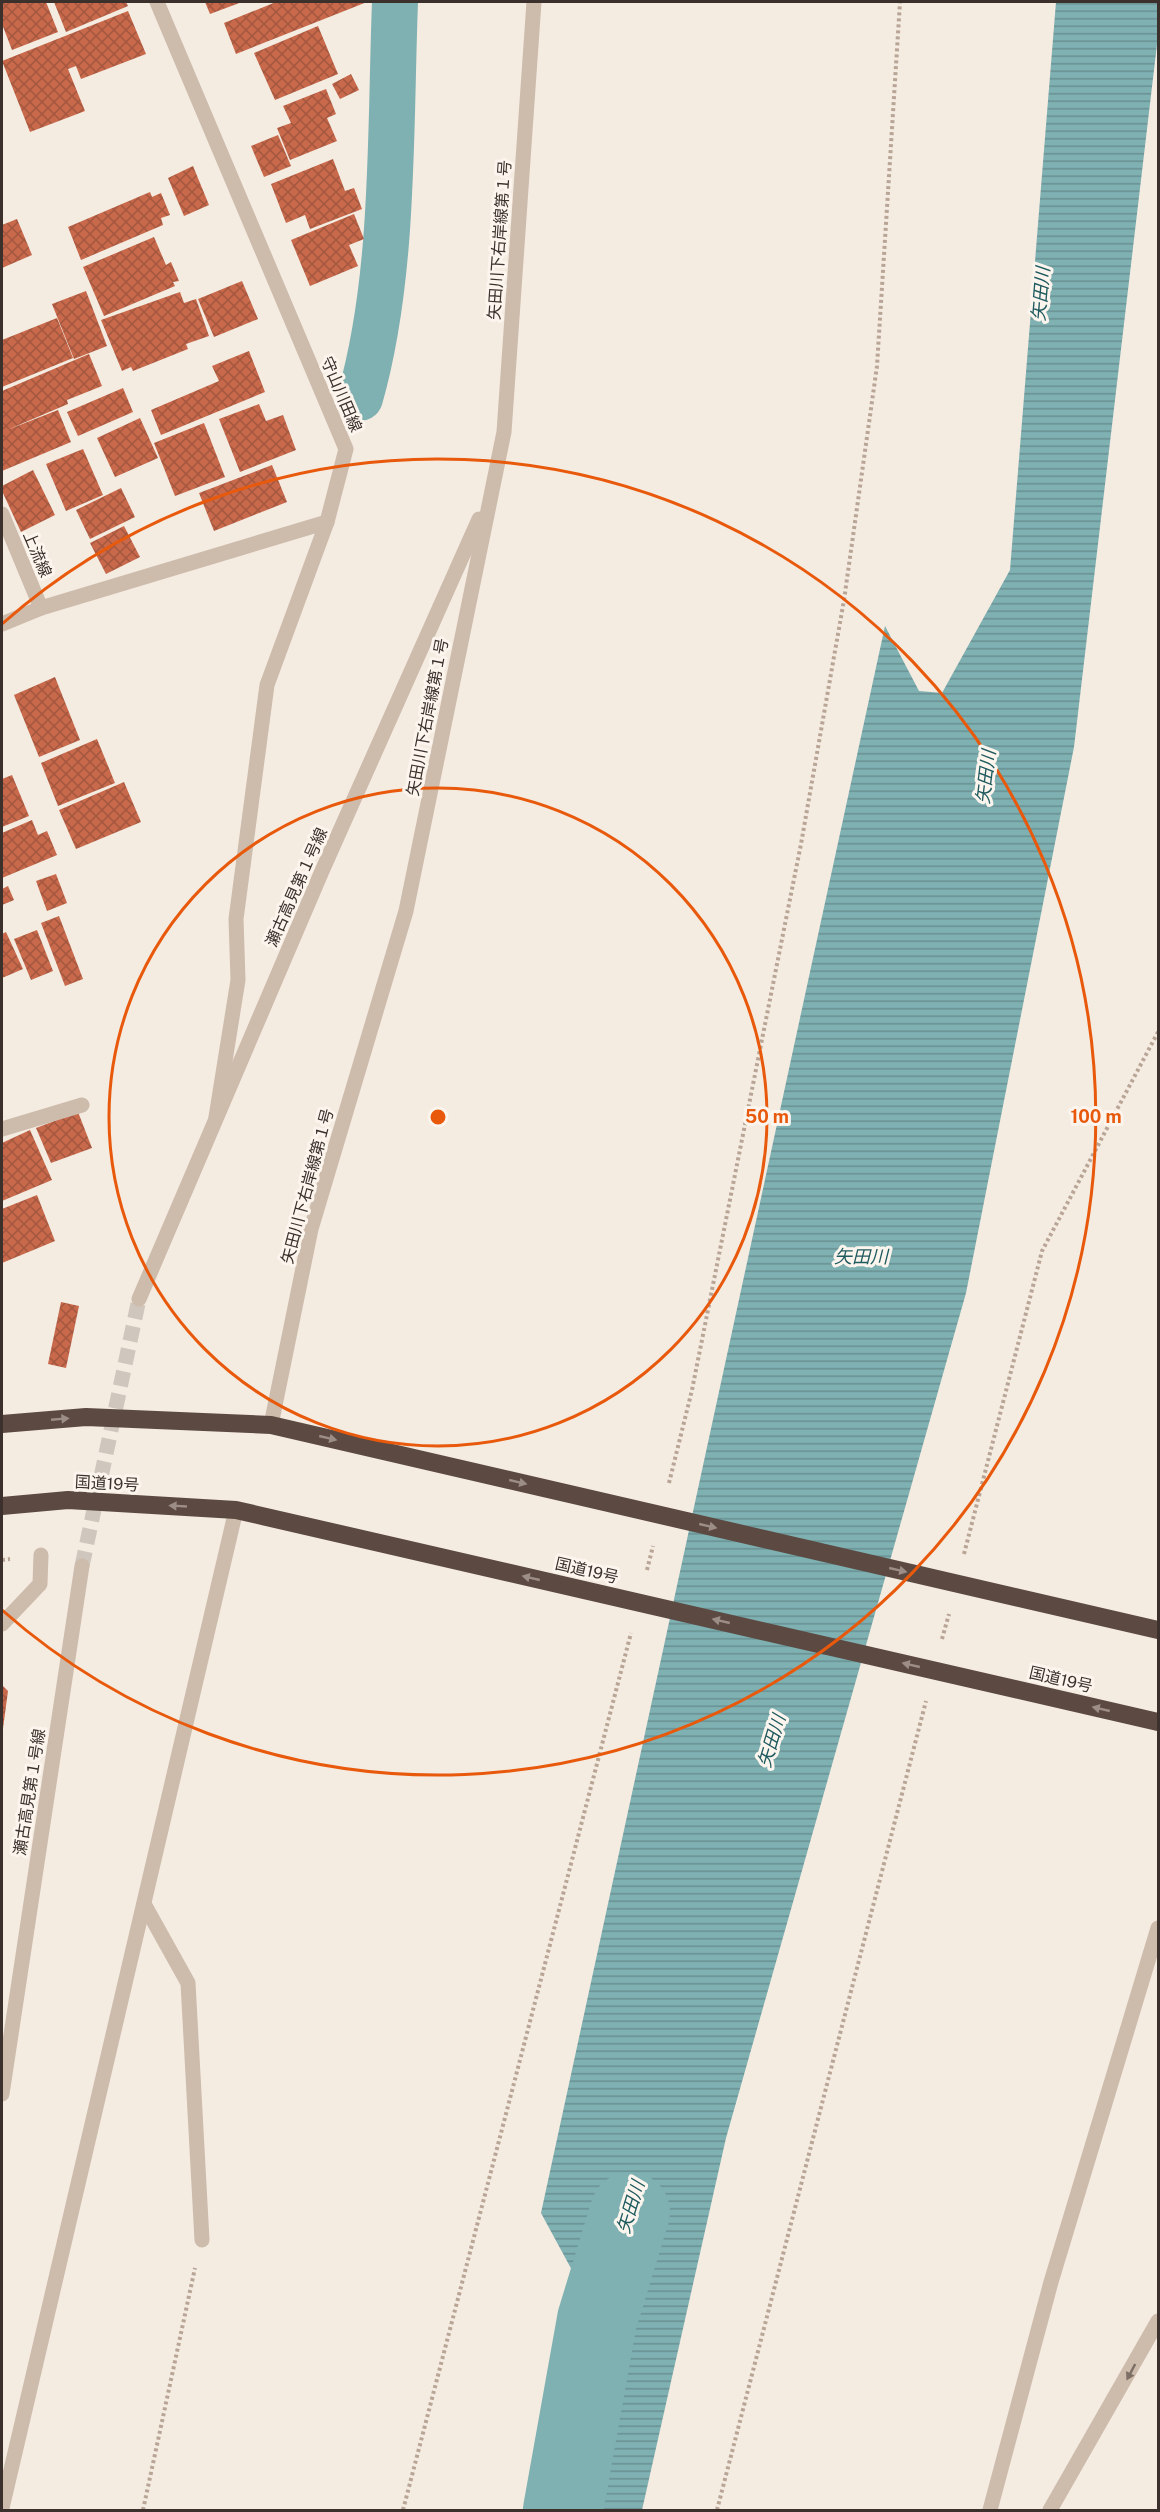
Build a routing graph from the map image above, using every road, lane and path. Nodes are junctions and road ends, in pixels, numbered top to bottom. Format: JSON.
{"nodes":[{"id":1,"x":157,"y":2,"type":"edge"},
{"id":2,"x":534,"y":2,"type":"edge"},
{"id":3,"x":900,"y":2,"type":"edge"},
{"id":4,"x":491,"y":491,"type":"junction"},
{"id":5,"x":2,"y":514,"type":"edge"},
{"id":6,"x":327,"y":522,"type":"junction"},
{"id":7,"x":41,"y":608,"type":"junction"},
{"id":8,"x":2,"y":624,"type":"edge"},
{"id":9,"x":1158,"y":1032,"type":"edge"},
{"id":10,"x":82,"y":1105,"type":"dead end"},
{"id":11,"x":216,"y":1117,"type":"junction"},
{"id":12,"x":2,"y":1129,"type":"edge"},
{"id":13,"x":139,"y":1299,"type":"tunnel mouth"},
{"id":14,"x":2,"y":1424,"type":"edge"},
{"id":15,"x":271,"y":1425,"type":"junction"},
{"id":16,"x":666,"y":1493,"type":"dead end"},
{"id":17,"x":2,"y":1506,"type":"edge"},
{"id":18,"x":236,"y":1510,"type":"junction"},
{"id":19,"x":655,"y":1539,"type":"dead end"},
{"id":20,"x":41,"y":1555,"type":"dead end"},
{"id":21,"x":962,"y":1561,"type":"dead end"},
{"id":22,"x":82,"y":1566,"type":"tunnel mouth"},
{"id":23,"x":646,"y":1573,"type":"dead end"},
{"id":24,"x":951,"y":1607,"type":"dead end"},
{"id":25,"x":2,"y":1624,"type":"edge"},
{"id":26,"x":632,"y":1630,"type":"dead end"},
{"id":27,"x":1158,"y":1630,"type":"edge"},
{"id":28,"x":942,"y":1641,"type":"dead end"},
{"id":29,"x":927,"y":1699,"type":"dead end"},
{"id":30,"x":1158,"y":1722,"type":"edge"},
{"id":31,"x":144,"y":1904,"type":"junction"},
{"id":32,"x":1158,"y":1928,"type":"edge"},
{"id":33,"x":2,"y":2094,"type":"edge"},
{"id":34,"x":202,"y":2240,"type":"joint"},
{"id":35,"x":1158,"y":2321,"type":"edge"},
{"id":36,"x":2,"y":2508,"type":"edge"},
{"id":37,"x":144,"y":2511,"type":"edge"},
{"id":38,"x":403,"y":2511,"type":"edge"},
{"id":39,"x":717,"y":2511,"type":"edge"},
{"id":40,"x":990,"y":2511,"type":"edge"},
{"id":41,"x":1050,"y":2511,"type":"edge"}],
"edges":[{"from":1,"to":6,"type":"street","name":"守山川田線"},
{"from":2,"to":4,"type":"street","name":"矢田川下右岸線第１号"},
{"from":3,"to":16,"type":"path"},
{"from":4,"to":11,"type":"street","name":"瀬古高見第１号線"},
{"from":4,"to":15,"type":"street","name":"矢田川下右岸線第１号"},
{"from":5,"to":7,"type":"street","name":"上流線"},
{"from":6,"to":7,"type":"street"},
{"from":6,"to":11,"type":"street","name":"守山川田線"},
{"from":7,"to":8,"type":"street"},
{"from":9,"to":21,"type":"path"},
{"from":10,"to":12,"type":"street"},
{"from":11,"to":13,"type":"street","name":"瀬古高見第１号線"},
{"from":14,"to":15,"type":"highway","one_way":true},
{"from":15,"to":27,"type":"highway","one_way":true},
{"from":18,"to":17,"type":"highway","name":"国道19号","one_way":true},
{"from":30,"to":18,"type":"highway","name":"国道19号","one_way":true},
{"from":18,"to":31,"type":"street"},
{"from":19,"to":23,"type":"path"},
{"from":20,"to":25,"type":"street"},
{"from":22,"to":33,"type":"street","name":"瀬古高見第１号線"},
{"from":24,"to":28,"type":"path"},
{"from":26,"to":38,"type":"path"},
{"from":29,"to":39,"type":"path"},
{"from":31,"to":34,"type":"street"},
{"from":31,"to":36,"type":"street"},
{"from":32,"to":40,"type":"street"},
{"from":34,"to":37,"type":"path"},
{"from":35,"to":41,"type":"street","one_way":true}]}
